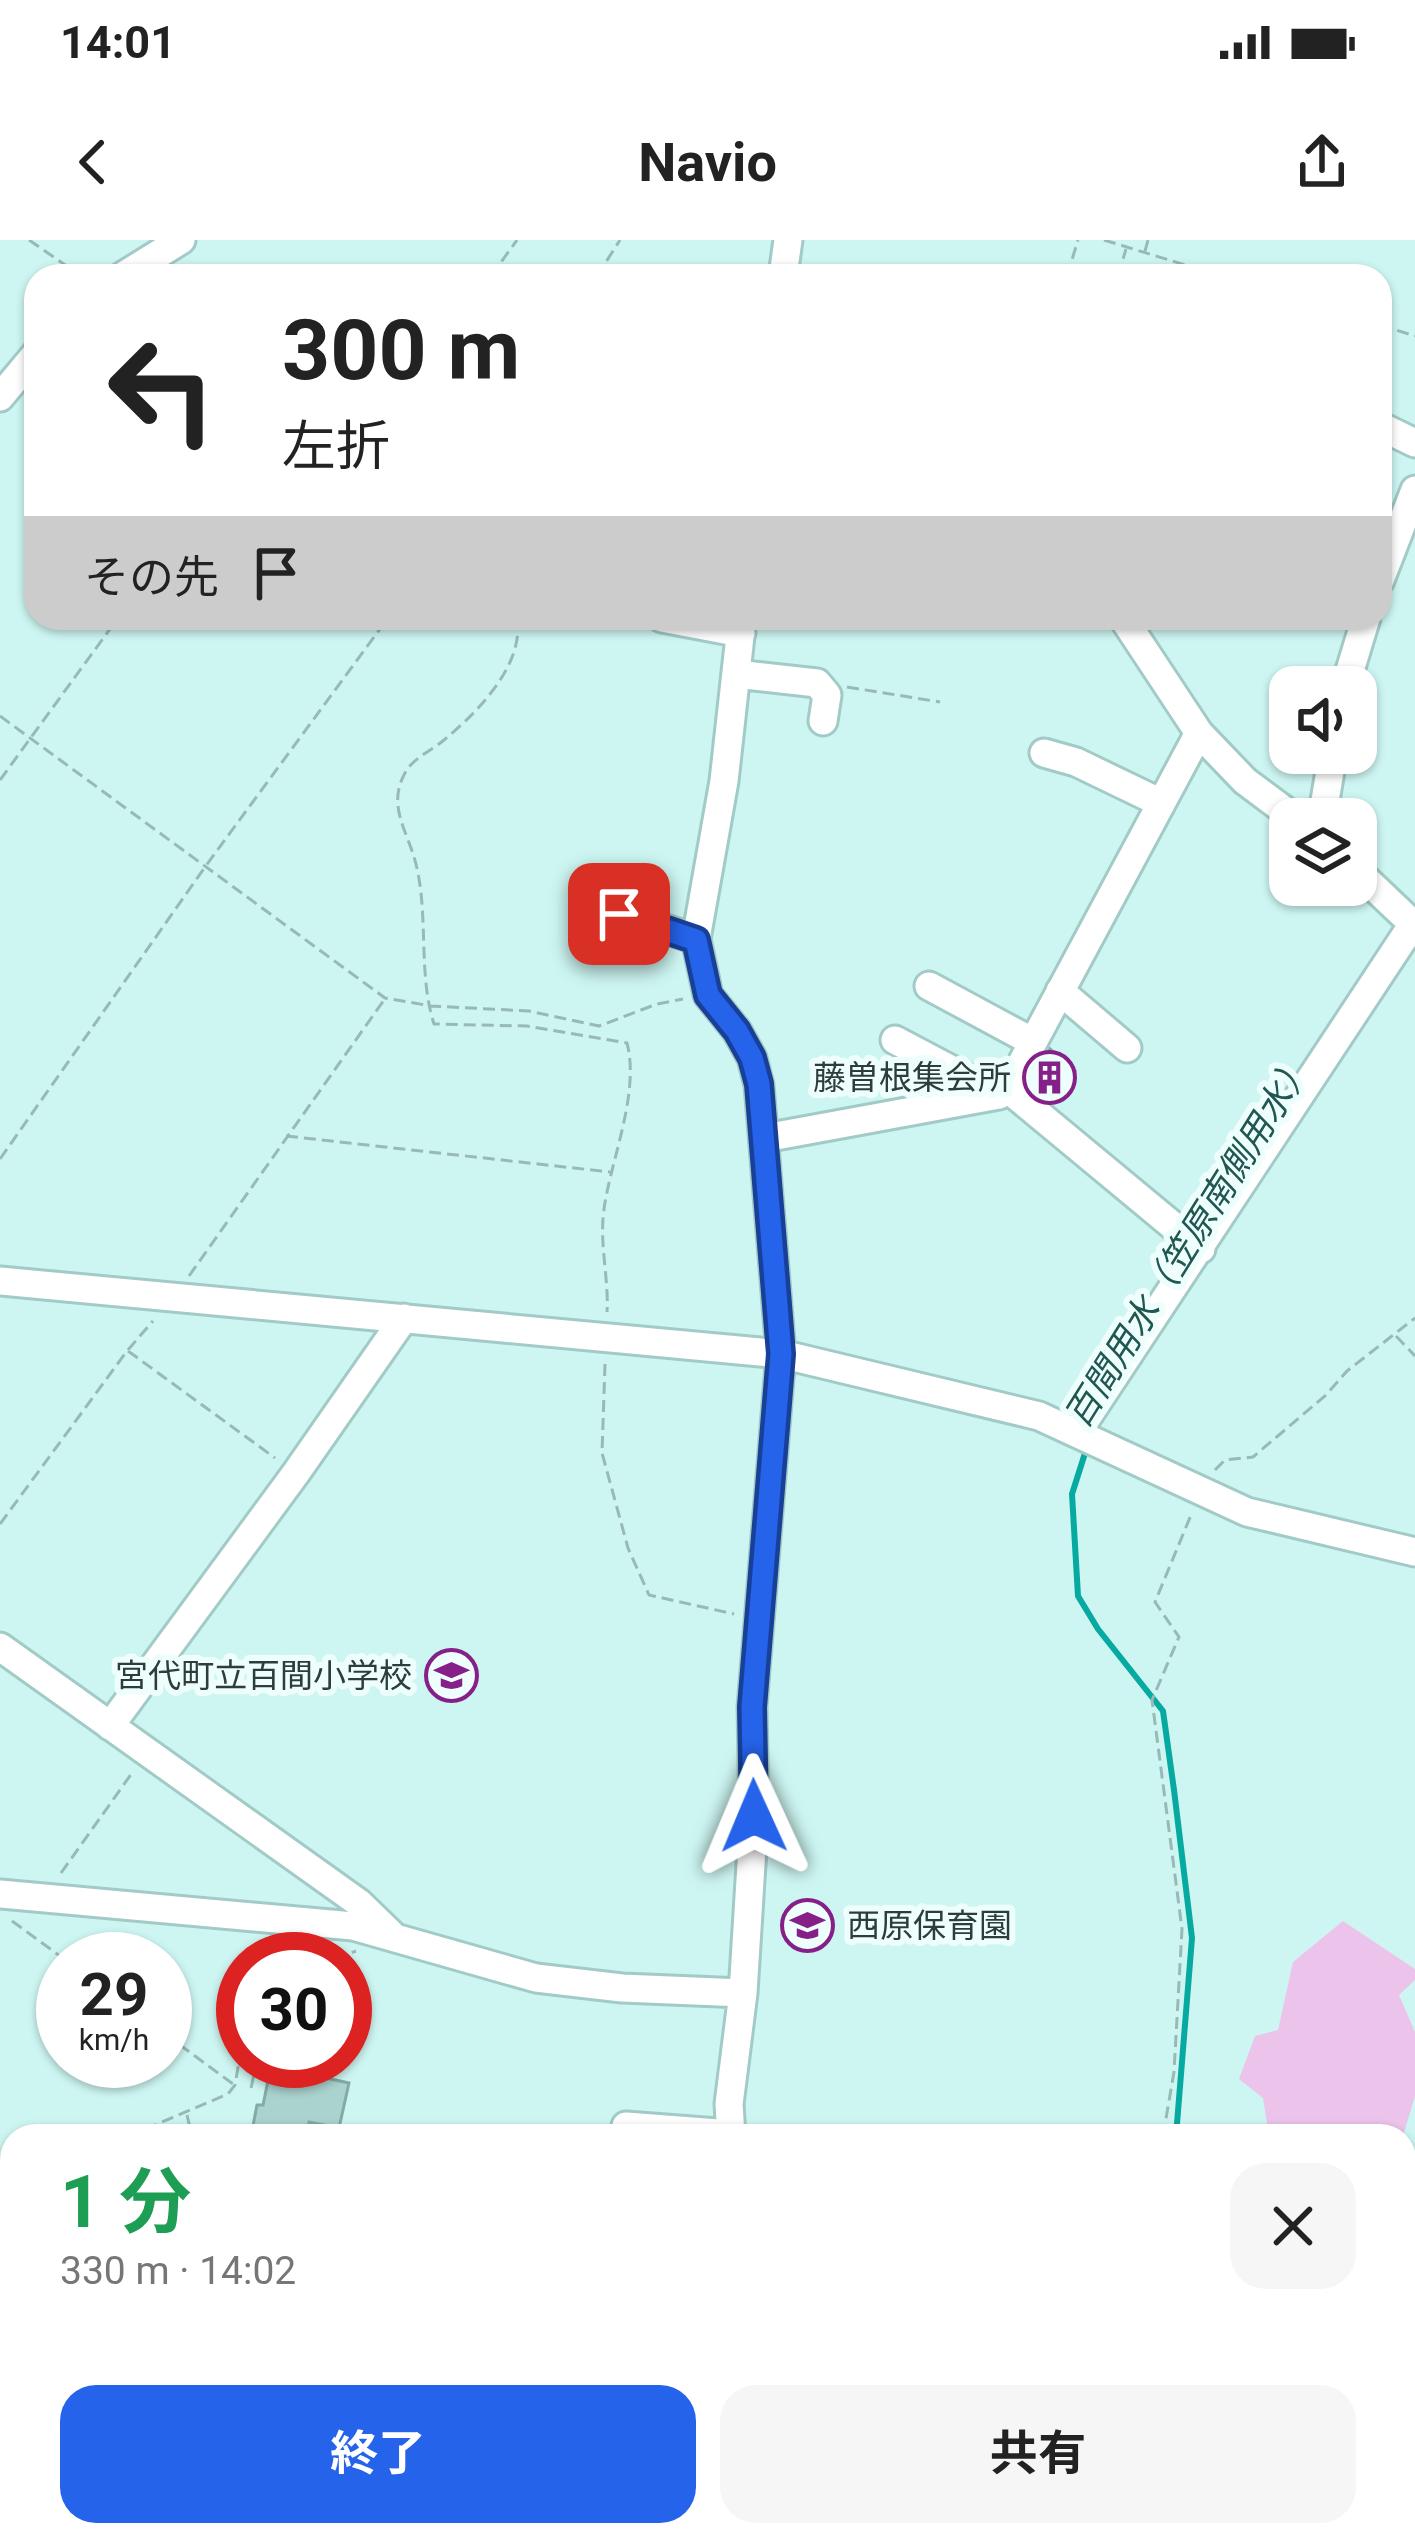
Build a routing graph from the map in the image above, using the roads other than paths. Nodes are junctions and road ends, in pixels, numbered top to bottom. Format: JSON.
{"nodes":[{"id":1,"x":181,"y":240,"type":"edge"},
{"id":2,"x":142,"y":264,"type":"edge"},
{"id":3,"x":24,"y":368,"type":"edge"},
{"id":4,"x":0,"y":397,"type":"edge"},
{"id":5,"x":1415,"y":490,"type":"edge"},
{"id":6,"x":1392,"y":549,"type":"edge"},
{"id":7,"x":741,"y":630,"type":"edge"},
{"id":8,"x":1132,"y":630,"type":"edge"},
{"id":9,"x":1362,"y":630,"type":"edge"},
{"id":10,"x":1351,"y":666,"type":"edge"},
{"id":11,"x":736,"y":674,"type":"junction"},
{"id":12,"x":824,"y":721,"type":"dead end"},
{"id":13,"x":1198,"y":733,"type":"junction"},
{"id":14,"x":1045,"y":753,"type":"dead end"},
{"id":15,"x":1269,"y":799,"type":"edge"},
{"id":16,"x":1161,"y":803,"type":"junction"},
{"id":17,"x":1377,"y":890,"type":"edge"},
{"id":18,"x":619,"y":914,"type":"dead end"},
{"id":19,"x":1414,"y":925,"type":"edge"},
{"id":20,"x":696,"y":940,"type":"junction"},
{"id":21,"x":929,"y":986,"type":"dead end"},
{"id":22,"x":1060,"y":992,"type":"junction"},
{"id":23,"x":895,"y":1040,"type":"dead end"},
{"id":24,"x":1033,"y":1042,"type":"junction"},
{"id":25,"x":1127,"y":1048,"type":"dead end"},
{"id":26,"x":1003,"y":1092,"type":"junction"},
{"id":27,"x":765,"y":1138,"type":"junction"},
{"id":28,"x":1201,"y":1249,"type":"junction"},
{"id":29,"x":0,"y":1281,"type":"edge"},
{"id":30,"x":404,"y":1318,"type":"junction"},
{"id":31,"x":781,"y":1354,"type":"junction"},
{"id":32,"x":1078,"y":1431,"type":"junction"},
{"id":33,"x":1415,"y":1552,"type":"edge"},
{"id":34,"x":0,"y":1647,"type":"edge"},
{"id":35,"x":110,"y":1726,"type":"junction"},
{"id":36,"x":0,"y":1894,"type":"edge"},
{"id":37,"x":391,"y":1934,"type":"junction"},
{"id":38,"x":743,"y":1993,"type":"junction"},
{"id":39,"x":730,"y":2124,"type":"edge"}],
"edges":[{"from":1,"to":2,"type":"street"},
{"from":3,"to":4,"type":"street"},
{"from":5,"to":6,"type":"street"},
{"from":7,"to":11,"type":"street"},
{"from":8,"to":13,"type":"street"},
{"from":9,"to":10,"type":"street"},
{"from":11,"to":12,"type":"street"},
{"from":11,"to":20,"type":"street"},
{"from":13,"to":15,"type":"street"},
{"from":13,"to":16,"type":"street"},
{"from":14,"to":16,"type":"street"},
{"from":16,"to":22,"type":"street"},
{"from":17,"to":19,"type":"street"},
{"from":18,"to":20,"type":"street"},
{"from":19,"to":28,"type":"street"},
{"from":20,"to":27,"type":"street"},
{"from":21,"to":24,"type":"street"},
{"from":22,"to":24,"type":"street"},
{"from":22,"to":25,"type":"street"},
{"from":23,"to":26,"type":"street"},
{"from":24,"to":26,"type":"street"},
{"from":26,"to":27,"type":"street"},
{"from":26,"to":28,"type":"street"},
{"from":27,"to":31,"type":"street"},
{"from":28,"to":32,"type":"street"},
{"from":29,"to":30,"type":"street"},
{"from":30,"to":31,"type":"street"},
{"from":30,"to":35,"type":"street"},
{"from":31,"to":32,"type":"street"},
{"from":31,"to":38,"type":"street"},
{"from":32,"to":33,"type":"street"},
{"from":34,"to":35,"type":"street"},
{"from":35,"to":37,"type":"street"},
{"from":36,"to":37,"type":"street"},
{"from":37,"to":38,"type":"street"},
{"from":38,"to":39,"type":"street"}]}
